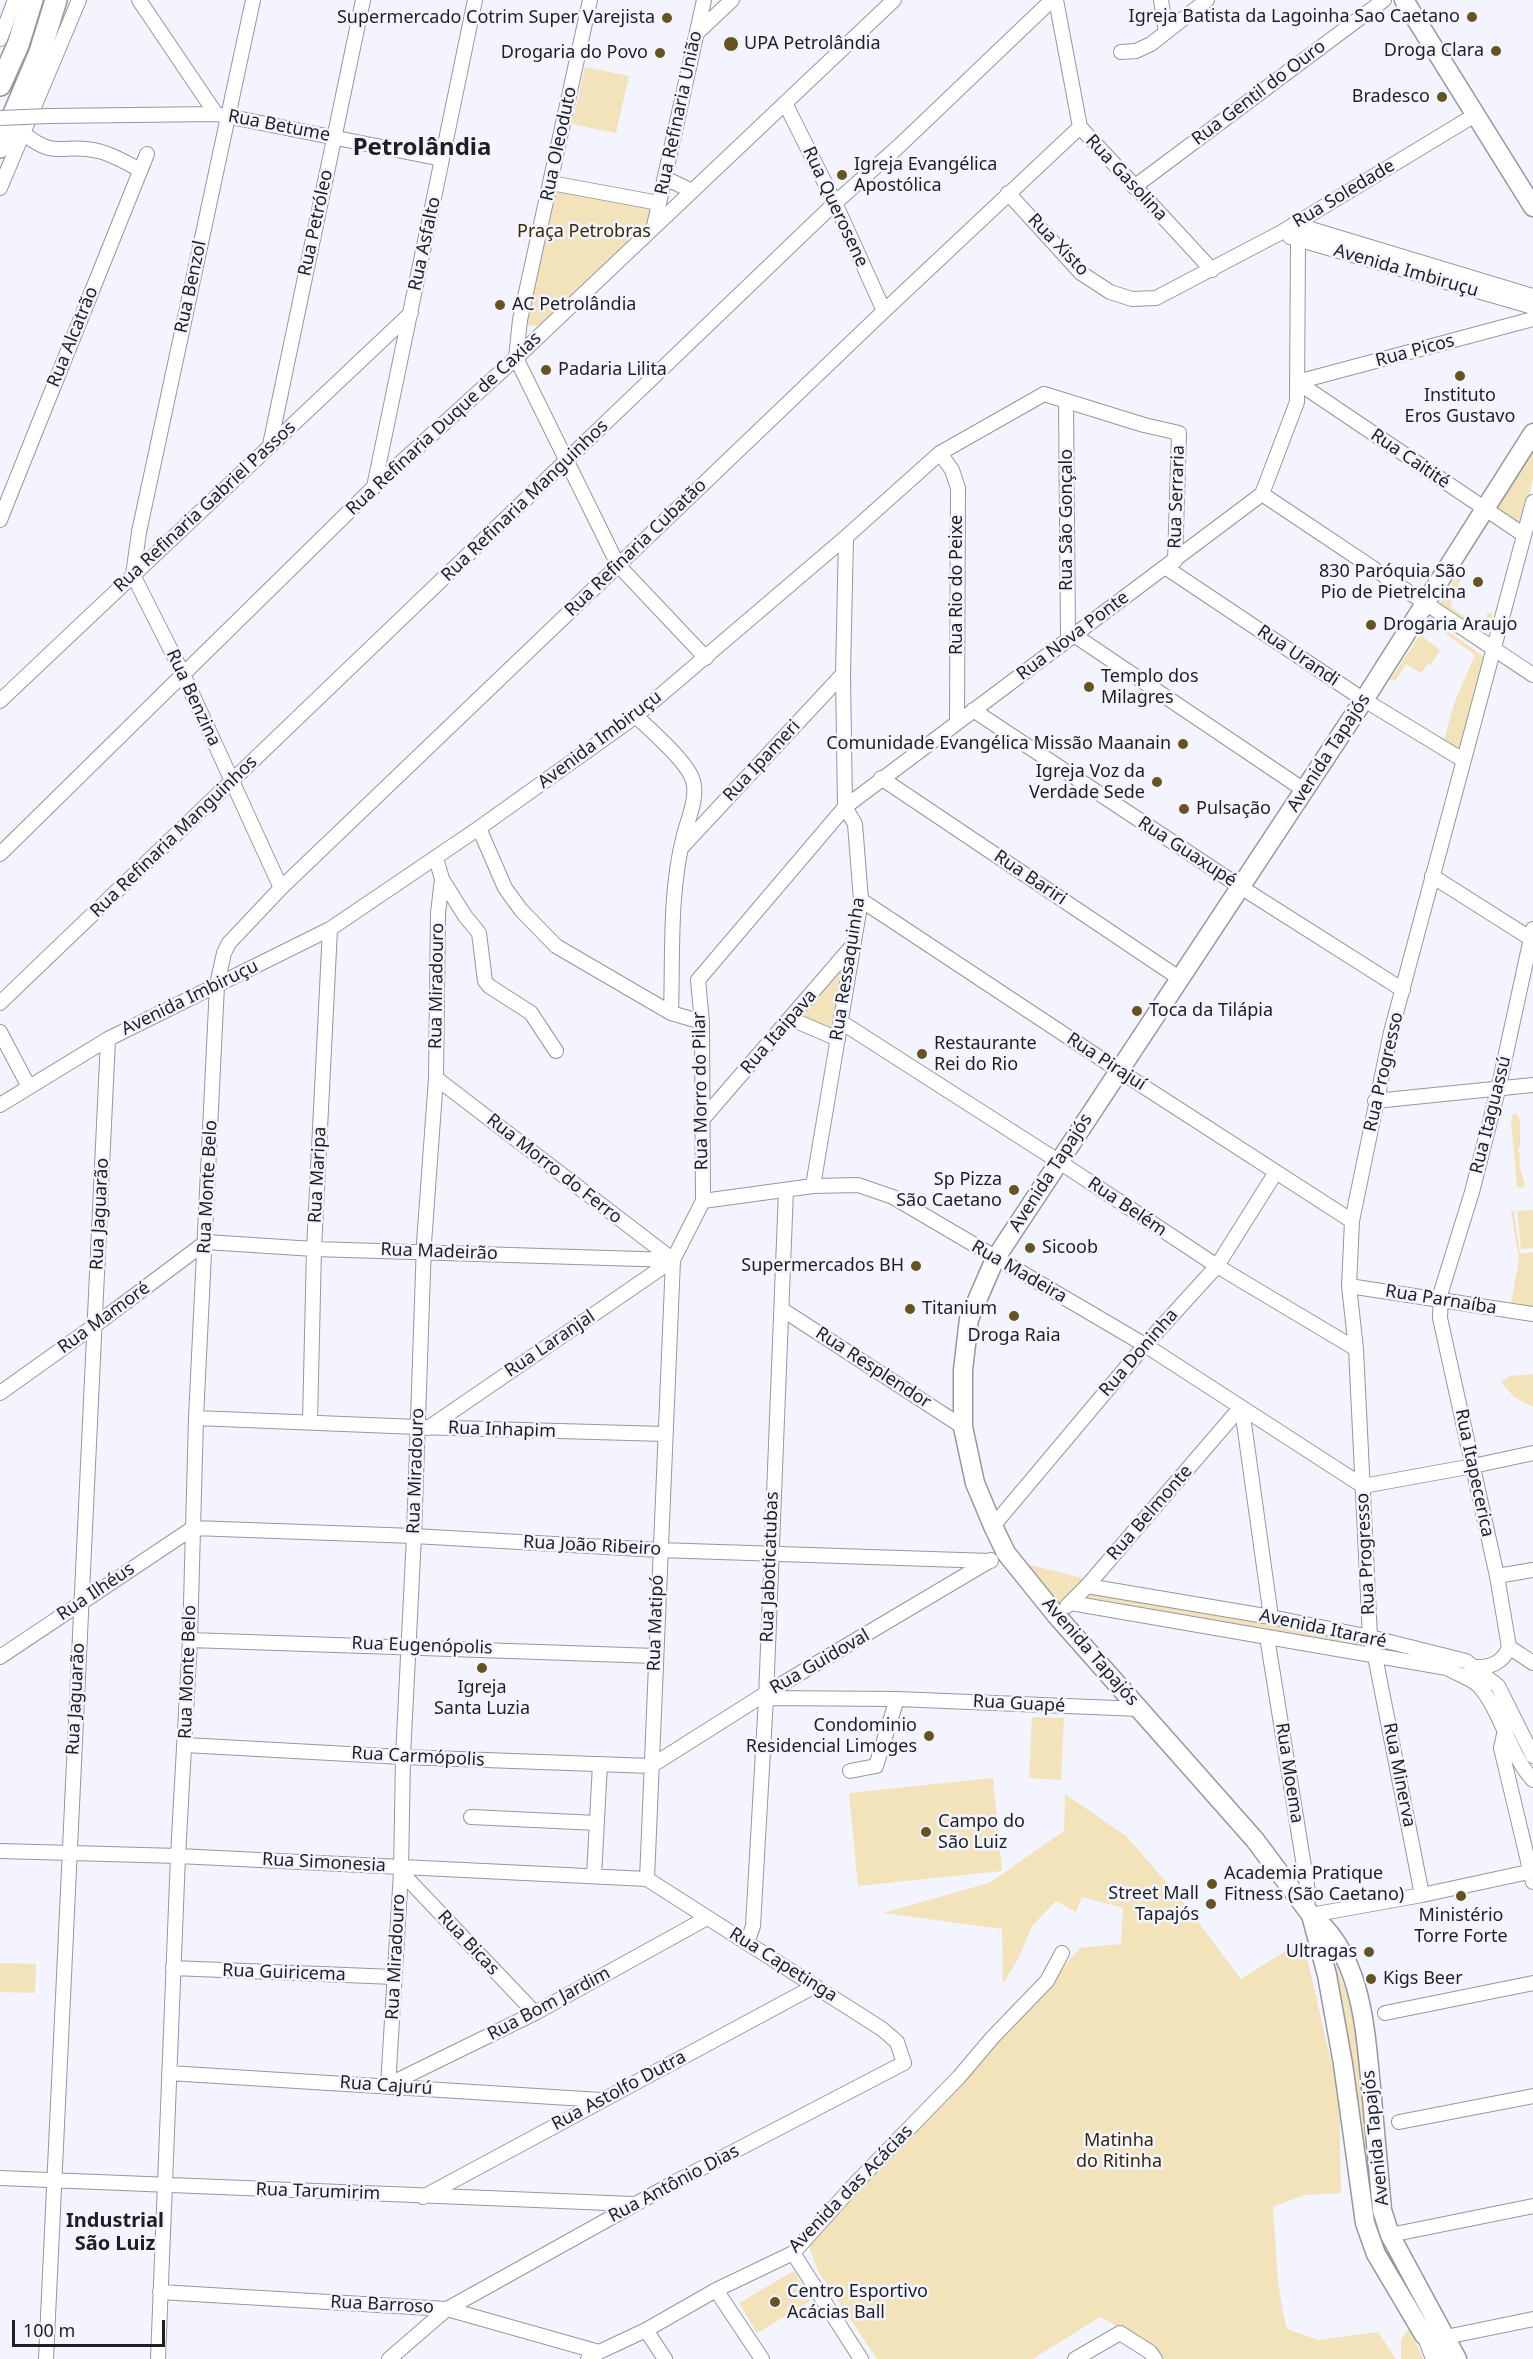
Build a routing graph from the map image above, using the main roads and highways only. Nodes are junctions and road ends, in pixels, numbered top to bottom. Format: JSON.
{"nodes":[{"id":1,"x":32,"y":0,"type":"edge"},
{"id":2,"x":56,"y":0,"type":"edge"},
{"id":3,"x":1404,"y":0,"type":"edge"},
{"id":4,"x":0,"y":86,"type":"edge"},
{"id":5,"x":0,"y":147,"type":"edge"},
{"id":6,"x":1533,"y":207,"type":"edge"},
{"id":7,"x":1533,"y":433,"type":"edge"},
{"id":8,"x":1309,"y":1912,"type":"junction"},
{"id":9,"x":1379,"y":2174,"type":"junction"},
{"id":10,"x":1359,"y":2180,"type":"junction"},
{"id":11,"x":1451,"y":2359,"type":"edge"},
{"id":12,"x":1457,"y":2359,"type":"edge"}],
"edges":[{"from":1,"to":4,"type":"highway"},
{"from":2,"to":5,"type":"highway"},
{"from":3,"to":6,"type":"main road"},
{"from":7,"to":8,"type":"main road","name":"Avenida Tapajós"},
{"from":8,"to":9,"type":"main road","name":"Avenida Tapajós"},
{"from":8,"to":10,"type":"main road","name":"Avenida Tapajós"},
{"from":9,"to":10,"type":"main road"},
{"from":9,"to":12,"type":"main road","name":"Avenida Tapajós"},
{"from":10,"to":11,"type":"main road","name":"Avenida Tapajós"}]}
